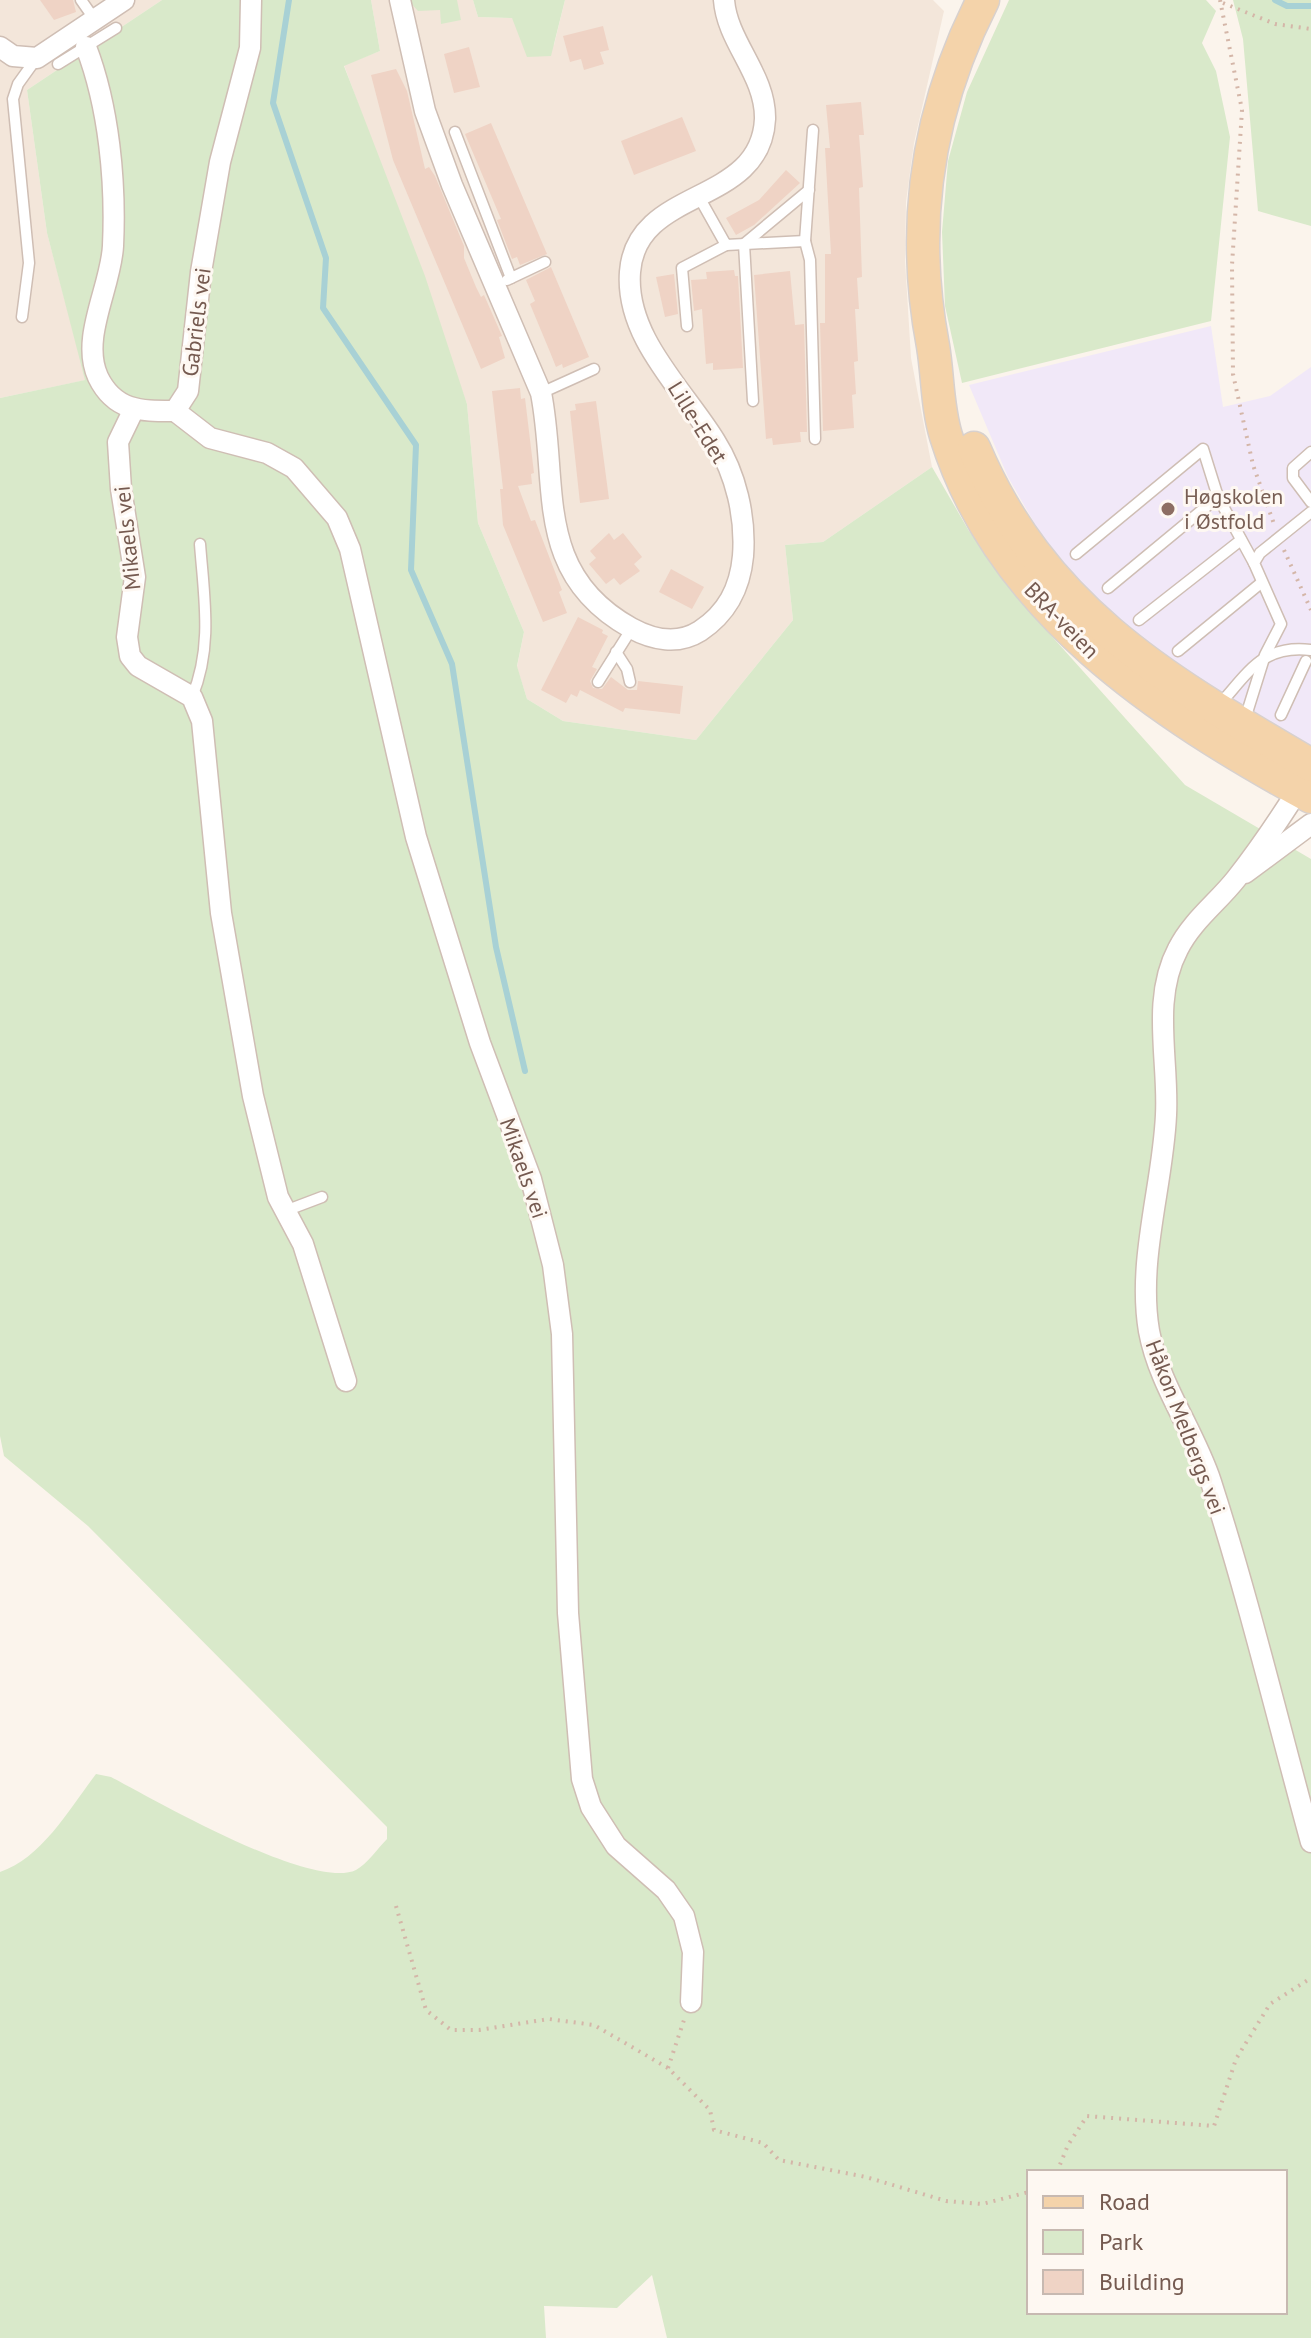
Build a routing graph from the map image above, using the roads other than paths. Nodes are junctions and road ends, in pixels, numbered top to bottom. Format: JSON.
{"nodes":[{"id":1,"x":81,"y":0,"type":"edge"},
{"id":2,"x":251,"y":0,"type":"edge"},
{"id":3,"x":400,"y":0,"type":"edge"},
{"id":4,"x":724,"y":0,"type":"edge"},
{"id":5,"x":983,"y":0,"type":"edge"},
{"id":6,"x":121,"y":1,"type":"edge"},
{"id":7,"x":95,"y":20,"type":"junction"},
{"id":8,"x":116,"y":28,"type":"dead end"},
{"id":9,"x":0,"y":47,"type":"edge"},
{"id":10,"x":86,"y":47,"type":"junction"},
{"id":11,"x":37,"y":58,"type":"junction"},
{"id":12,"x":58,"y":64,"type":"dead end"},
{"id":13,"x":813,"y":130,"type":"dead end"},
{"id":14,"x":455,"y":132,"type":"dead end"},
{"id":15,"x":809,"y":190,"type":"junction"},
{"id":16,"x":699,"y":197,"type":"junction"},
{"id":17,"x":475,"y":215,"type":"junction"},
{"id":18,"x":805,"y":241,"type":"junction"},
{"id":19,"x":744,"y":244,"type":"junction"},
{"id":20,"x":726,"y":245,"type":"junction"},
{"id":21,"x":545,"y":262,"type":"dead end"},
{"id":22,"x":503,"y":282,"type":"junction"},
{"id":23,"x":22,"y":317,"type":"dead end"},
{"id":24,"x":687,"y":326,"type":"dead end"},
{"id":25,"x":594,"y":369,"type":"dead end"},
{"id":26,"x":541,"y":393,"type":"junction"},
{"id":27,"x":753,"y":401,"type":"dead end"},
{"id":28,"x":133,"y":411,"type":"junction"},
{"id":29,"x":175,"y":411,"type":"junction"},
{"id":30,"x":815,"y":439,"type":"dead end"},
{"id":31,"x":1311,"y":452,"type":"edge"},
{"id":32,"x":1218,"y":497,"type":"junction"},
{"id":33,"x":1311,"y":502,"type":"edge"},
{"id":34,"x":1310,"y":515,"type":"edge"},
{"id":35,"x":1241,"y":540,"type":"junction"},
{"id":36,"x":200,"y":544,"type":"dead end"},
{"id":37,"x":1076,"y":554,"type":"dead end"},
{"id":38,"x":1254,"y":563,"type":"junction"},
{"id":39,"x":1261,"y":583,"type":"junction"},
{"id":40,"x":1108,"y":588,"type":"dead end"},
{"id":41,"x":1139,"y":620,"type":"dead end"},
{"id":42,"x":632,"y":628,"type":"junction"},
{"id":43,"x":1296,"y":648,"type":"junction"},
{"id":44,"x":1311,"y":650,"type":"edge"},
{"id":45,"x":1178,"y":651,"type":"dead end"},
{"id":46,"x":616,"y":652,"type":"junction"},
{"id":47,"x":1265,"y":655,"type":"junction"},
{"id":48,"x":1308,"y":664,"type":"edge"},
{"id":49,"x":598,"y":682,"type":"dead end"},
{"id":50,"x":630,"y":682,"type":"dead end"},
{"id":51,"x":192,"y":697,"type":"junction"},
{"id":52,"x":1281,"y":715,"type":"dead end"},
{"id":53,"x":1224,"y":724,"type":"junction"},
{"id":54,"x":1308,"y":784,"type":"edge"},
{"id":55,"x":1311,"y":824,"type":"edge"},
{"id":56,"x":1235,"y":880,"type":"junction"},
{"id":57,"x":322,"y":1197,"type":"dead end"},
{"id":58,"x":285,"y":1211,"type":"junction"},
{"id":59,"x":346,"y":1381,"type":"dead end"},
{"id":60,"x":1311,"y":1842,"type":"edge"},
{"id":61,"x":691,"y":2002,"type":"road end"}],
"edges":[{"from":1,"to":7,"type":"lane"},
{"from":2,"to":29,"type":"street","name":"Gabriels vei"},
{"from":3,"to":17,"type":"street","name":"Lille-Edet"},
{"from":4,"to":16,"type":"street","name":"Lille-Edet"},
{"from":5,"to":53,"type":"main road","name":"BRA-veien"},
{"from":6,"to":7,"type":"street"},
{"from":7,"to":11,"type":"street"},
{"from":8,"to":10,"type":"lane"},
{"from":9,"to":11,"type":"street"},
{"from":10,"to":12,"type":"lane"},
{"from":10,"to":28,"type":"street"},
{"from":11,"to":23,"type":"lane"},
{"from":13,"to":15,"type":"lane"},
{"from":14,"to":17,"type":"lane"},
{"from":15,"to":18,"type":"lane"},
{"from":15,"to":19,"type":"lane"},
{"from":16,"to":20,"type":"lane"},
{"from":16,"to":42,"type":"street","name":"Lille-Edet"},
{"from":17,"to":22,"type":"street","name":"Lille-Edet"},
{"from":18,"to":19,"type":"lane"},
{"from":18,"to":30,"type":"lane"},
{"from":19,"to":20,"type":"lane"},
{"from":19,"to":27,"type":"lane"},
{"from":20,"to":24,"type":"lane"},
{"from":21,"to":22,"type":"lane"},
{"from":22,"to":26,"type":"street","name":"Lille-Edet"},
{"from":25,"to":26,"type":"lane"},
{"from":26,"to":42,"type":"street","name":"Lille-Edet"},
{"from":28,"to":29,"type":"street"},
{"from":28,"to":51,"type":"street","name":"Mikaels vei"},
{"from":29,"to":61,"type":"street","name":"Mikaels vei"},
{"from":31,"to":33,"type":"lane"},
{"from":32,"to":35,"type":"lane"},
{"from":32,"to":37,"type":"lane"},
{"from":32,"to":40,"type":"lane"},
{"from":34,"to":38,"type":"lane"},
{"from":35,"to":38,"type":"lane"},
{"from":35,"to":41,"type":"lane"},
{"from":36,"to":51,"type":"lane"},
{"from":38,"to":39,"type":"lane"},
{"from":39,"to":45,"type":"lane"},
{"from":39,"to":47,"type":"lane"},
{"from":42,"to":46,"type":"lane"},
{"from":43,"to":44,"type":"lane"},
{"from":43,"to":47,"type":"lane"},
{"from":43,"to":48,"type":"lane"},
{"from":46,"to":49,"type":"lane"},
{"from":46,"to":50,"type":"lane"},
{"from":47,"to":53,"type":"lane"},
{"from":47,"to":53,"type":"lane"},
{"from":48,"to":52,"type":"lane"},
{"from":51,"to":58,"type":"street"},
{"from":53,"to":54,"type":"main road","name":"BRA-veien"},
{"from":54,"to":56,"type":"street"},
{"from":55,"to":56,"type":"street"},
{"from":56,"to":60,"type":"street","name":"Håkon Melbergs vei"},
{"from":57,"to":58,"type":"lane"},
{"from":58,"to":59,"type":"street"}]}
